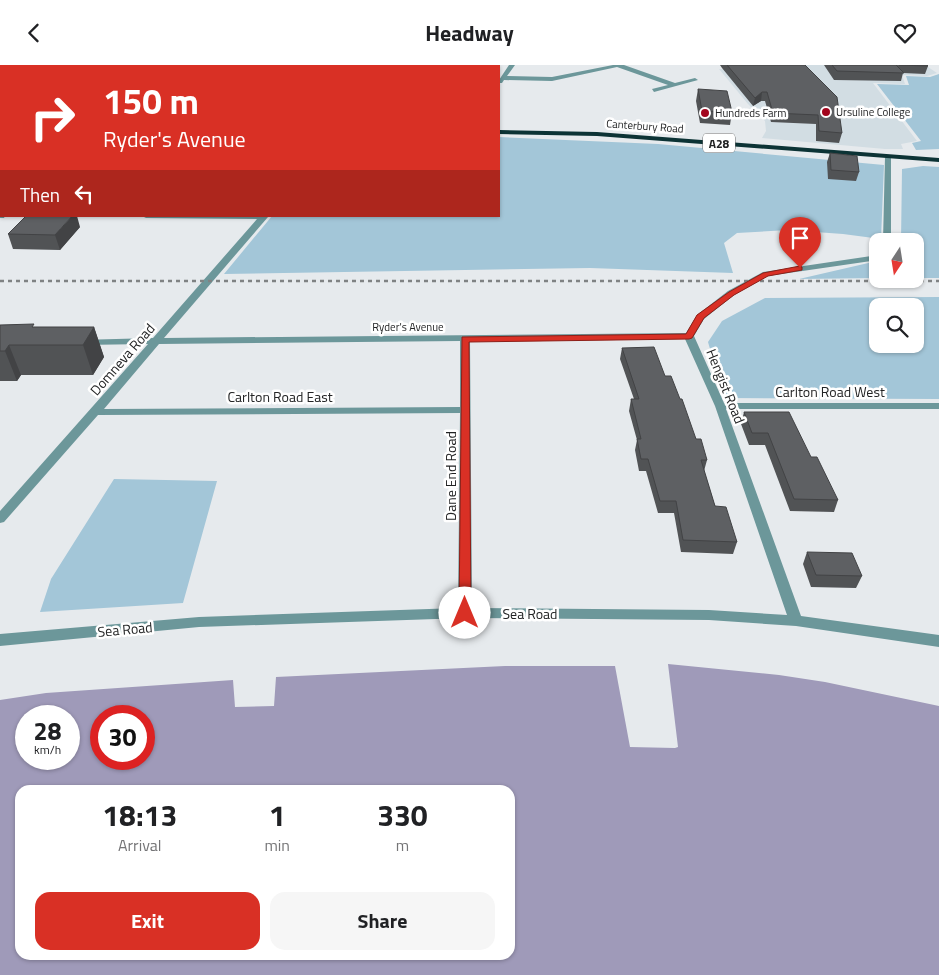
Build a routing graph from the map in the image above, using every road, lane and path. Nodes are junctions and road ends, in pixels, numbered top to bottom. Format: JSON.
{"nodes":[{"id":1,"x":512,"y":65,"type":"edge"},
{"id":2,"x":620,"y":65,"type":"edge"},
{"id":3,"x":503,"y":78,"type":"junction"},
{"id":4,"x":695,"y":80,"type":"dead end"},
{"id":5,"x":500,"y":82,"type":"edge"},
{"id":6,"x":674,"y":85,"type":"junction"},
{"id":7,"x":654,"y":90,"type":"dead end"},
{"id":8,"x":500,"y":127,"type":"edge"},
{"id":9,"x":500,"y":132,"type":"edge"},
{"id":10,"x":939,"y":155,"type":"edge"},
{"id":11,"x":888,"y":157,"type":"junction"},
{"id":12,"x":939,"y":160,"type":"edge"},
{"id":13,"x":263,"y":217,"type":"edge"},
{"id":14,"x":887,"y":233,"type":"edge"},
{"id":15,"x":869,"y":258,"type":"edge"},
{"id":16,"x":689,"y":336,"type":"junction"},
{"id":17,"x":465,"y":339,"type":"junction"},
{"id":18,"x":156,"y":341,"type":"junction"},
{"id":19,"x":68,"y":342,"type":"edge"},
{"id":20,"x":720,"y":406,"type":"junction"},
{"id":21,"x":939,"y":406,"type":"edge"},
{"id":22,"x":465,"y":410,"type":"junction"},
{"id":23,"x":95,"y":413,"type":"junction"},
{"id":24,"x":0,"y":519,"type":"edge"},
{"id":25,"x":465,"y":613,"type":"junction"},
{"id":26,"x":796,"y":621,"type":"junction"},
{"id":27,"x":0,"y":640,"type":"edge"},
{"id":28,"x":939,"y":641,"type":"edge"}],
"edges":[{"from":1,"to":3,"type":"street"},
{"from":2,"to":3,"type":"street"},
{"from":2,"to":6,"type":"street"},
{"from":3,"to":5,"type":"street"},
{"from":4,"to":6,"type":"street"},
{"from":6,"to":7,"type":"street"},
{"from":8,"to":10,"type":"highway","name":"Canterbury Road","number":"A28"},
{"from":9,"to":11,"type":"highway","name":"Canterbury Road","number":"A28"},
{"from":11,"to":12,"type":"highway","name":"Canterbury Road","number":"A28"},
{"from":11,"to":14,"type":"street"},
{"from":13,"to":18,"type":"street","name":"Domneva Road"},
{"from":15,"to":16,"type":"street"},
{"from":16,"to":17,"type":"street","name":"Ryder's Avenue"},
{"from":16,"to":20,"type":"street","name":"Hengist Road"},
{"from":17,"to":18,"type":"street","name":"Ryder's Avenue"},
{"from":17,"to":22,"type":"street","name":"Dane End Road"},
{"from":18,"to":19,"type":"street","name":"Ryder's Avenue"},
{"from":18,"to":23,"type":"street","name":"Domneva Road"},
{"from":20,"to":21,"type":"street","name":"Carlton Road West"},
{"from":20,"to":26,"type":"street","name":"Hengist Road"},
{"from":22,"to":23,"type":"street","name":"Carlton Road East"},
{"from":22,"to":25,"type":"street","name":"Dane End Road"},
{"from":23,"to":24,"type":"street","name":"Domneva Road"},
{"from":25,"to":26,"type":"street","name":"Sea Road"},
{"from":25,"to":27,"type":"street","name":"Sea Road"},
{"from":26,"to":28,"type":"street","name":"Sea Road"}]}
